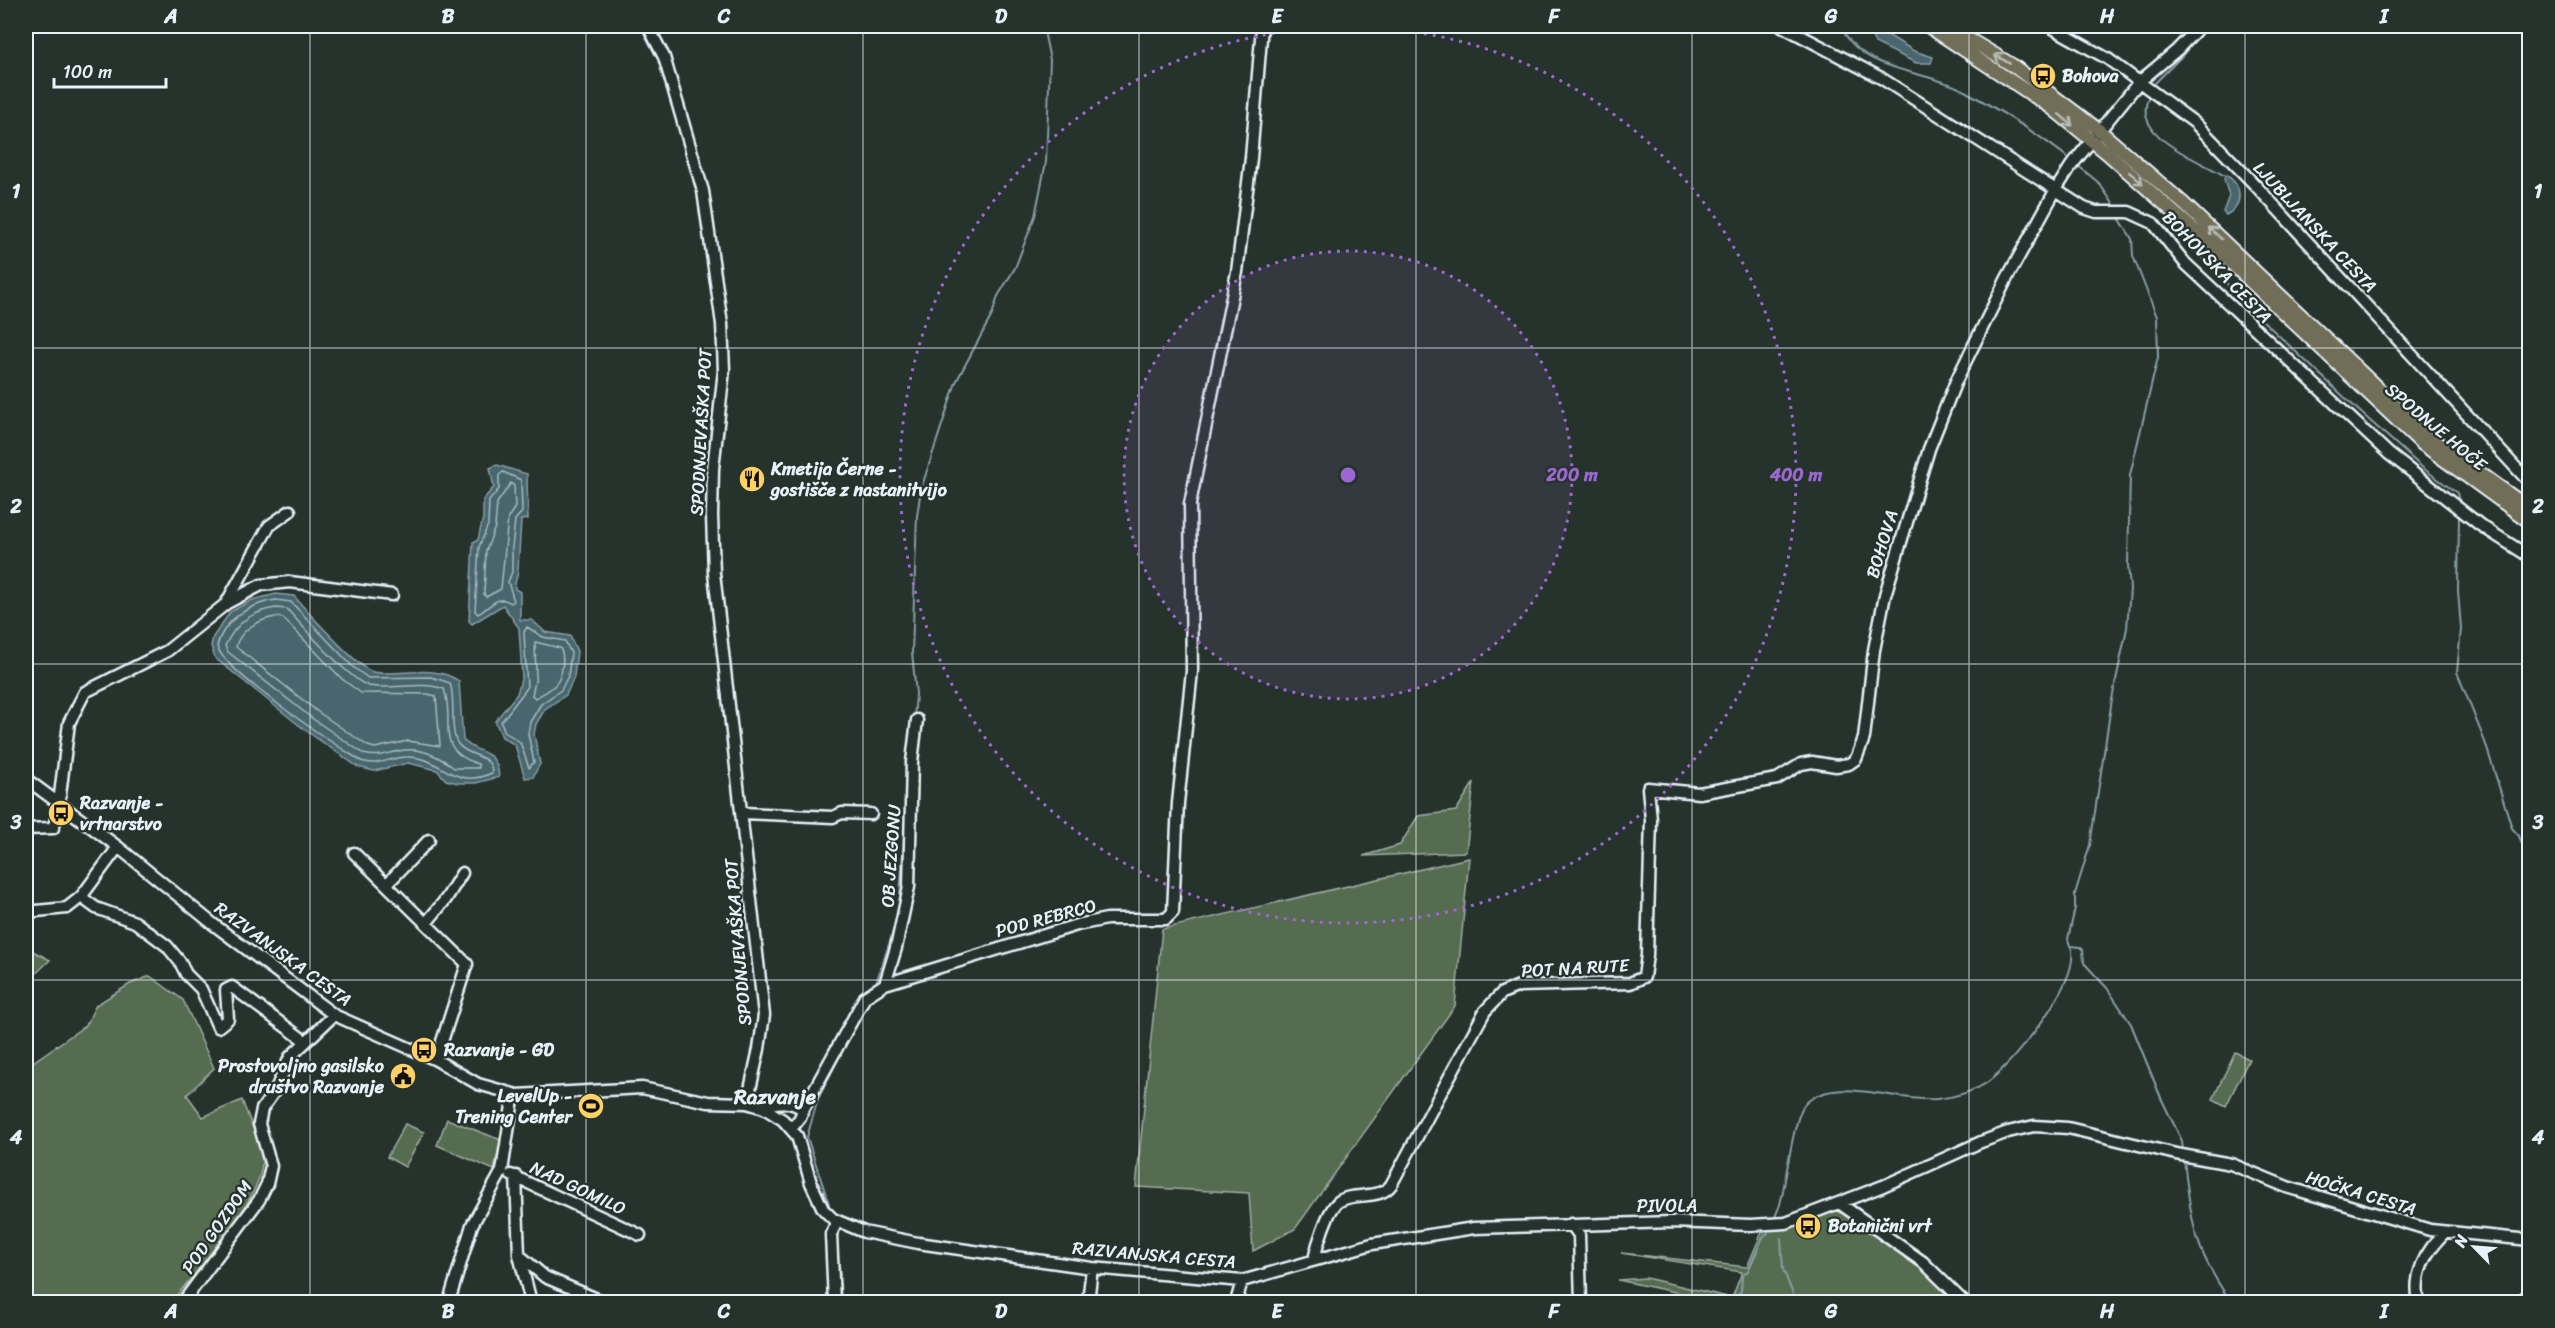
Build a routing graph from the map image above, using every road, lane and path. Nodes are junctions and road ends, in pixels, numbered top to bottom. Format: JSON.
{"nodes":[{"id":1,"x":648,"y":26,"type":"edge"},
{"id":2,"x":1262,"y":26,"type":"edge"},
{"id":3,"x":1782,"y":26,"type":"edge"},
{"id":4,"x":1928,"y":26,"type":"edge"},
{"id":5,"x":1947,"y":26,"type":"edge"},
{"id":6,"x":2049,"y":26,"type":"edge"},
{"id":7,"x":2200,"y":26,"type":"edge"},
{"id":8,"x":2139,"y":82,"type":"junction"},
{"id":9,"x":2100,"y":131,"type":"junction"},
{"id":10,"x":2091,"y":142,"type":"junction"},
{"id":11,"x":2055,"y":191,"type":"junction"},
{"id":12,"x":2329,"y":350,"type":"junction"},
{"id":13,"x":2529,"y":483,"type":"edge"},
{"id":14,"x":2529,"y":509,"type":"edge"},
{"id":15,"x":290,"y":511,"type":"dead end"},
{"id":16,"x":2529,"y":522,"type":"edge"},
{"id":17,"x":2529,"y":557,"type":"edge"},
{"id":18,"x":392,"y":595,"type":"dead end"},
{"id":19,"x":227,"y":603,"type":"junction"},
{"id":20,"x":917,"y":720,"type":"dead end"},
{"id":21,"x":1801,"y":764,"type":"joint"},
{"id":22,"x":26,"y":779,"type":"edge"},
{"id":23,"x":60,"y":804,"type":"junction"},
{"id":24,"x":743,"y":813,"type":"junction"},
{"id":25,"x":871,"y":814,"type":"dead end"},
{"id":26,"x":26,"y":829,"type":"edge"},
{"id":27,"x":429,"y":840,"type":"dead end"},
{"id":28,"x":118,"y":847,"type":"junction"},
{"id":29,"x":354,"y":853,"type":"dead end"},
{"id":30,"x":462,"y":873,"type":"dead end"},
{"id":31,"x":387,"y":884,"type":"junction"},
{"id":32,"x":81,"y":897,"type":"junction"},
{"id":33,"x":26,"y":912,"type":"edge"},
{"id":34,"x":427,"y":922,"type":"junction"},
{"id":35,"x":877,"y":988,"type":"junction"},
{"id":36,"x":334,"y":1015,"type":"junction"},
{"id":37,"x":305,"y":1041,"type":"junction"},
{"id":38,"x":436,"y":1060,"type":"junction"},
{"id":39,"x":515,"y":1097,"type":"junction"},
{"id":40,"x":747,"y":1103,"type":"junction"},
{"id":41,"x":764,"y":1108,"type":"junction"},
{"id":42,"x":803,"y":1110,"type":"junction"},
{"id":43,"x":792,"y":1128,"type":"junction"},
{"id":44,"x":2176,"y":1154,"type":"joint"},
{"id":45,"x":502,"y":1172,"type":"junction"},
{"id":46,"x":516,"y":1176,"type":"junction"},
{"id":47,"x":1839,"y":1203,"type":"junction"},
{"id":48,"x":837,"y":1222,"type":"junction"},
{"id":49,"x":1571,"y":1224,"type":"junction"},
{"id":50,"x":2445,"y":1232,"type":"junction"},
{"id":51,"x":640,"y":1235,"type":"dead end"},
{"id":52,"x":2529,"y":1240,"type":"edge"},
{"id":53,"x":519,"y":1255,"type":"junction"},
{"id":54,"x":1314,"y":1259,"type":"junction"},
{"id":55,"x":1092,"y":1268,"type":"junction"},
{"id":56,"x":1242,"y":1281,"type":"junction"},
{"id":57,"x":2529,"y":1292,"type":"edge"},
{"id":58,"x":183,"y":1302,"type":"edge"},
{"id":59,"x":452,"y":1302,"type":"edge"},
{"id":60,"x":531,"y":1302,"type":"edge"},
{"id":61,"x":604,"y":1302,"type":"edge"},
{"id":62,"x":834,"y":1302,"type":"edge"},
{"id":63,"x":1088,"y":1302,"type":"edge"},
{"id":64,"x":1236,"y":1302,"type":"edge"},
{"id":65,"x":1581,"y":1302,"type":"edge"},
{"id":66,"x":1964,"y":1302,"type":"edge"},
{"id":67,"x":2419,"y":1302,"type":"edge"},
{"id":68,"x":2521,"y":1302,"type":"edge"}],
"edges":[{"from":1,"to":24,"type":"street","name":"SPODNJEVAŠKA POT"},
{"from":2,"to":35,"type":"street","name":"POD REBRCO"},
{"from":3,"to":11,"type":"street","name":"BOHOVSKA CESTA"},
{"from":4,"to":10,"type":"main road","one_way":true},
{"from":9,"to":5,"type":"main road","one_way":true},
{"from":6,"to":8,"type":"street","name":"LJUBLJANSKA CESTA"},
{"from":7,"to":8,"type":"street","name":"BOHOVA"},
{"from":8,"to":9,"type":"street","name":"BOHOVA"},
{"from":8,"to":13,"type":"street","name":"LJUBLJANSKA CESTA"},
{"from":9,"to":10,"type":"street","name":"BOHOVA"},
{"from":12,"to":9,"type":"main road","one_way":true},
{"from":10,"to":11,"type":"street","name":"BOHOVA"},
{"from":10,"to":12,"type":"main road","one_way":true},
{"from":11,"to":17,"type":"street","name":"BOHOVSKA CESTA"},
{"from":11,"to":21,"type":"street","name":"BOHOVA"},
{"from":12,"to":14,"type":"main road","name":"SPODNJE HOČE"},
{"from":12,"to":16,"type":"main road","name":"SPODNJE HOČE"},
{"from":15,"to":19,"type":"street"},
{"from":18,"to":19,"type":"street"},
{"from":19,"to":23,"type":"street"},
{"from":20,"to":35,"type":"street","name":"OB JEZGONU"},
{"from":21,"to":54,"type":"street","name":"POT NA RUTE"},
{"from":22,"to":23,"type":"street","name":"RAZVANJSKA CESTA"},
{"from":23,"to":26,"type":"street"},
{"from":23,"to":28,"type":"street","name":"RAZVANJSKA CESTA"},
{"from":24,"to":25,"type":"street"},
{"from":24,"to":40,"type":"street","name":"SPODNJEVAŠKA POT"},
{"from":27,"to":31,"type":"street"},
{"from":28,"to":32,"type":"street"},
{"from":28,"to":36,"type":"street","name":"RAZVANJSKA CESTA"},
{"from":29,"to":31,"type":"street"},
{"from":30,"to":34,"type":"street"},
{"from":31,"to":34,"type":"street"},
{"from":32,"to":33,"type":"street"},
{"from":32,"to":37,"type":"street"},
{"from":34,"to":38,"type":"street"},
{"from":35,"to":42,"type":"street","name":"OB JEZGONU"},
{"from":36,"to":37,"type":"street","name":"POD GOZDOM"},
{"from":36,"to":38,"type":"street","name":"RAZVANJSKA CESTA"},
{"from":37,"to":58,"type":"street","name":"POD GOZDOM"},
{"from":38,"to":39,"type":"street","name":"RAZVANJSKA CESTA"},
{"from":39,"to":40,"type":"street","name":"RAZVANJSKA CESTA"},
{"from":39,"to":45,"type":"street"},
{"from":40,"to":41,"type":"street","name":"RAZVANJSKA CESTA"},
{"from":41,"to":42,"type":"street","name":"RAZVANJSKA CESTA"},
{"from":41,"to":43,"type":"street","name":"RAZVANJSKA CESTA"},
{"from":42,"to":43,"type":"street"},
{"from":43,"to":48,"type":"street"},
{"from":44,"to":47,"type":"street","name":"PIVOLA"},
{"from":44,"to":50,"type":"street","name":"HOČKA CESTA"},
{"from":45,"to":46,"type":"street","name":"NAD GOMILO"},
{"from":45,"to":59,"type":"street"},
{"from":46,"to":51,"type":"street","name":"NAD GOMILO"},
{"from":46,"to":53,"type":"street"},
{"from":47,"to":49,"type":"street","name":"PIVOLA"},
{"from":47,"to":66,"type":"street"},
{"from":48,"to":55,"type":"street","name":"RAZVANJSKA CESTA"},
{"from":48,"to":62,"type":"street"},
{"from":49,"to":54,"type":"street","name":"RAZVANJSKA CESTA"},
{"from":49,"to":65,"type":"street"},
{"from":50,"to":52,"type":"street","name":"HOČKA CESTA"},
{"from":50,"to":67,"type":"street"},
{"from":53,"to":60,"type":"street"},
{"from":53,"to":61,"type":"street"},
{"from":54,"to":56,"type":"street","name":"RAZVANJSKA CESTA"},
{"from":55,"to":56,"type":"street","name":"RAZVANJSKA CESTA"},
{"from":55,"to":63,"type":"street"},
{"from":56,"to":64,"type":"street"},
{"from":57,"to":68,"type":"street"}]}
